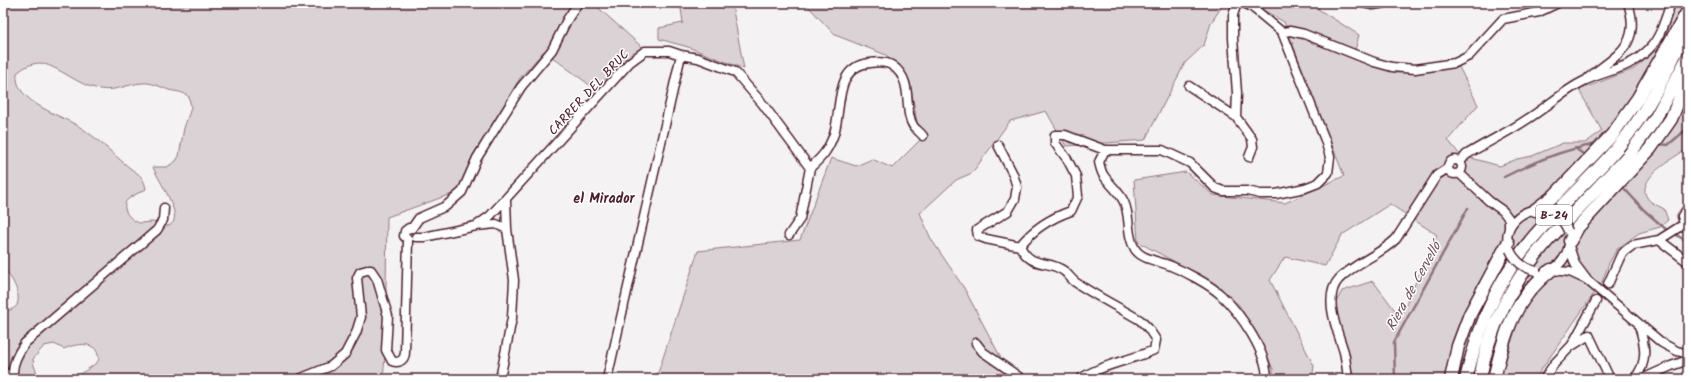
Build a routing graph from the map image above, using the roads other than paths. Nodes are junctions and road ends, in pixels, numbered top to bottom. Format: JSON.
{"nodes":[{"id":1,"x":578,"y":3,"type":"edge"},
{"id":2,"x":1237,"y":3,"type":"edge"},
{"id":3,"x":1244,"y":3,"type":"edge"},
{"id":4,"x":1363,"y":3,"type":"edge"},
{"id":5,"x":1385,"y":3,"type":"edge"},
{"id":6,"x":1558,"y":3,"type":"edge"},
{"id":7,"x":1628,"y":3,"type":"edge"},
{"id":8,"x":1671,"y":3,"type":"edge"},
{"id":9,"x":1688,"y":11,"type":"edge"},
{"id":10,"x":1688,"y":27,"type":"edge"},
{"id":11,"x":1282,"y":32,"type":"junction"},
{"id":12,"x":681,"y":55,"type":"junction"},
{"id":13,"x":1688,"y":56,"type":"edge"},
{"id":14,"x":1688,"y":78,"type":"edge"},
{"id":15,"x":1584,"y":81,"type":"junction"},
{"id":16,"x":1189,"y":86,"type":"dead end"},
{"id":17,"x":1236,"y":117,"type":"junction"},
{"id":18,"x":923,"y":136,"type":"dead end"},
{"id":19,"x":998,"y":145,"type":"dead end"},
{"id":20,"x":1105,"y":150,"type":"junction"},
{"id":21,"x":1249,"y":157,"type":"dead end"},
{"id":22,"x":1460,"y":162,"type":"junction"},
{"id":23,"x":810,"y":168,"type":"junction"},
{"id":24,"x":1448,"y":168,"type":"junction"},
{"id":25,"x":1460,"y":173,"type":"junction"},
{"id":26,"x":506,"y":201,"type":"junction"},
{"id":27,"x":1498,"y":207,"type":"junction"},
{"id":28,"x":164,"y":208,"type":"dead end"},
{"id":29,"x":1688,"y":208,"type":"edge"},
{"id":30,"x":1539,"y":210,"type":"junction"},
{"id":31,"x":1522,"y":214,"type":"junction"},
{"id":32,"x":476,"y":226,"type":"junction"},
{"id":33,"x":1683,"y":227,"type":"edge"},
{"id":34,"x":1510,"y":228,"type":"junction"},
{"id":35,"x":507,"y":229,"type":"junction"},
{"id":36,"x":789,"y":235,"type":"dead end"},
{"id":37,"x":412,"y":238,"type":"junction"},
{"id":38,"x":1661,"y":239,"type":"junction"},
{"id":39,"x":1569,"y":240,"type":"junction"},
{"id":40,"x":1020,"y":246,"type":"junction"},
{"id":41,"x":1509,"y":246,"type":"junction"},
{"id":42,"x":1688,"y":262,"type":"edge"},
{"id":43,"x":1551,"y":270,"type":"junction"},
{"id":44,"x":1587,"y":280,"type":"junction"},
{"id":45,"x":1608,"y":284,"type":"dead end"},
{"id":46,"x":1596,"y":302,"type":"dead end"},
{"id":47,"x":1638,"y":322,"type":"junction"},
{"id":48,"x":976,"y":343,"type":"dead end"},
{"id":49,"x":1572,"y":345,"type":"junction"},
{"id":50,"x":1688,"y":354,"type":"edge"},
{"id":51,"x":1688,"y":360,"type":"edge"},
{"id":52,"x":3,"y":371,"type":"edge"},
{"id":53,"x":13,"y":379,"type":"edge"},
{"id":54,"x":299,"y":379,"type":"edge"},
{"id":55,"x":500,"y":379,"type":"edge"},
{"id":56,"x":607,"y":379,"type":"edge"},
{"id":57,"x":1022,"y":379,"type":"edge"},
{"id":58,"x":1080,"y":379,"type":"edge"},
{"id":59,"x":1267,"y":379,"type":"edge"},
{"id":60,"x":1348,"y":379,"type":"edge"},
{"id":61,"x":1451,"y":379,"type":"edge"},
{"id":62,"x":1466,"y":379,"type":"edge"},
{"id":63,"x":1480,"y":379,"type":"edge"},
{"id":64,"x":1494,"y":379,"type":"edge"},
{"id":65,"x":1544,"y":379,"type":"edge"},
{"id":66,"x":1610,"y":379,"type":"edge"},
{"id":67,"x":1634,"y":379,"type":"edge"},
{"id":68,"x":1642,"y":379,"type":"edge"}],
"edges":[{"from":1,"to":37,"type":"street"},
{"from":2,"to":17,"type":"street"},
{"from":3,"to":11,"type":"street"},
{"from":4,"to":5,"type":"street"},
{"from":6,"to":11,"type":"street"},
{"from":7,"to":15,"type":"street"},
{"from":8,"to":15,"type":"street"},
{"from":9,"to":30,"type":"highway"},
{"from":10,"to":62,"type":"highway","number":"B-24"},
{"from":11,"to":20,"type":"street"},
{"from":12,"to":23,"type":"street","name":"CARRER DEL BRUC"},
{"from":12,"to":26,"type":"street","name":"CARRER DEL BRUC"},
{"from":12,"to":56,"type":"street"},
{"from":13,"to":63,"type":"highway","number":"B-24"},
{"from":14,"to":39,"type":"highway"},
{"from":15,"to":22,"type":"street"},
{"from":16,"to":17,"type":"street"},
{"from":17,"to":21,"type":"street"},
{"from":18,"to":23,"type":"street"},
{"from":19,"to":40,"type":"street"},
{"from":20,"to":40,"type":"street"},
{"from":20,"to":59,"type":"street"},
{"from":22,"to":24,"type":"street"},
{"from":22,"to":25,"type":"street"},
{"from":23,"to":36,"type":"street"},
{"from":24,"to":25,"type":"street"},
{"from":24,"to":60,"type":"street"},
{"from":25,"to":27,"type":"street"},
{"from":26,"to":32,"type":"street","name":"CARRER DEL BRUC"},
{"from":26,"to":35,"type":"street"},
{"from":27,"to":31,"type":"street"},
{"from":27,"to":34,"type":"street"},
{"from":28,"to":53,"type":"street"},
{"from":29,"to":33,"type":"street"},
{"from":30,"to":31,"type":"street"},
{"from":30,"to":39,"type":"street","bridge":true},
{"from":31,"to":34,"type":"street"},
{"from":32,"to":35,"type":"street"},
{"from":32,"to":37,"type":"street","name":"CARRER DEL BRUC"},
{"from":33,"to":38,"type":"street"},
{"from":34,"to":41,"type":"street"},
{"from":35,"to":55,"type":"street"},
{"from":37,"to":54,"type":"street"},
{"from":38,"to":42,"type":"street"},
{"from":38,"to":45,"type":"street"},
{"from":39,"to":43,"type":"street"},
{"from":39,"to":44,"type":"street"},
{"from":40,"to":58,"type":"street"},
{"from":41,"to":43,"type":"street","bridge":true},
{"from":41,"to":61,"type":"highway"},
{"from":43,"to":44,"type":"street"},
{"from":43,"to":64,"type":"highway"},
{"from":44,"to":47,"type":"street"},
{"from":46,"to":49,"type":"street"},
{"from":47,"to":50,"type":"street"},
{"from":47,"to":67,"type":"street"},
{"from":48,"to":57,"type":"street"},
{"from":49,"to":65,"type":"street"},
{"from":49,"to":66,"type":"street"},
{"from":51,"to":68,"type":"street"},
{"from":52,"to":53,"type":"street"}]}
